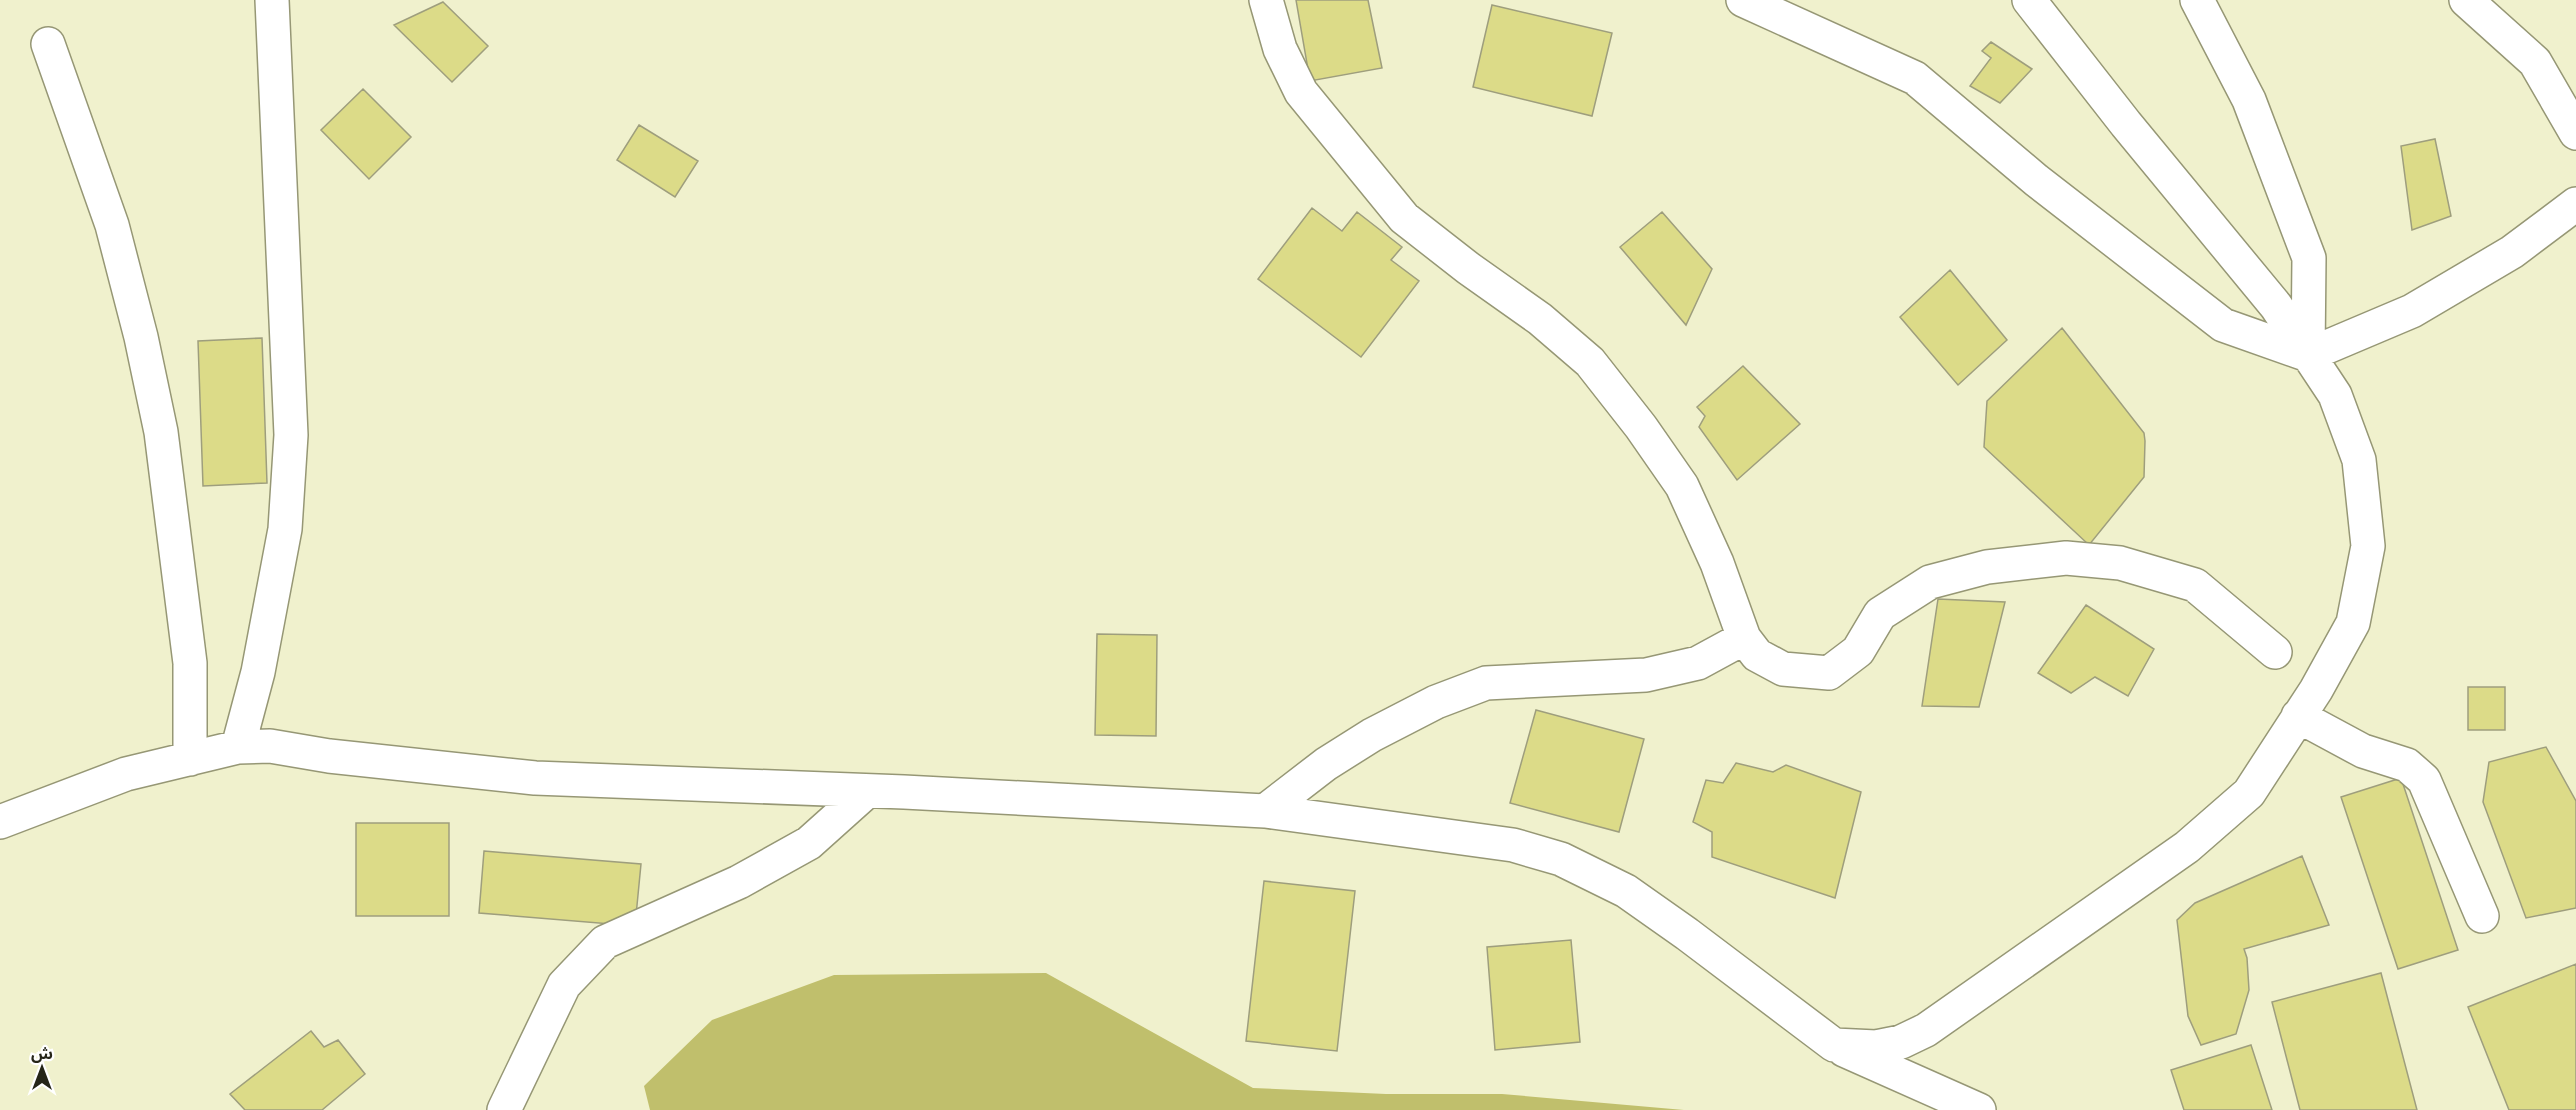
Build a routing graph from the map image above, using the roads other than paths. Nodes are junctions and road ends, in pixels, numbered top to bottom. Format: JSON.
{"nodes":[{"id":1,"x":272,"y":0,"type":"edge"},
{"id":2,"x":1266,"y":0,"type":"edge"},
{"id":3,"x":1743,"y":0,"type":"edge"},
{"id":4,"x":2029,"y":0,"type":"edge"},
{"id":5,"x":2197,"y":0,"type":"edge"},
{"id":6,"x":2466,"y":0,"type":"edge"},
{"id":7,"x":48,"y":44,"type":"dead end"},
{"id":8,"x":2576,"y":133,"type":"edge"},
{"id":9,"x":2576,"y":204,"type":"edge"},
{"id":10,"x":2308,"y":355,"type":"junction"},
{"id":11,"x":1744,"y":638,"type":"junction"},
{"id":12,"x":2275,"y":652,"type":"dead end"},
{"id":13,"x":2298,"y":716,"type":"junction"},
{"id":14,"x":238,"y":747,"type":"junction"},
{"id":15,"x":190,"y":759,"type":"junction"},
{"id":16,"x":867,"y":791,"type":"junction"},
{"id":17,"x":1265,"y":811,"type":"junction"},
{"id":18,"x":0,"y":822,"type":"edge"},
{"id":19,"x":2482,"y":916,"type":"dead end"},
{"id":20,"x":1834,"y":1045,"type":"junction"},
{"id":21,"x":504,"y":1110,"type":"edge"},
{"id":22,"x":1979,"y":1110,"type":"edge"}],
"edges":[{"from":1,"to":14,"type":"street"},
{"from":2,"to":11,"type":"street"},
{"from":3,"to":10,"type":"street"},
{"from":4,"to":10,"type":"street"},
{"from":5,"to":10,"type":"street"},
{"from":6,"to":8,"type":"street"},
{"from":7,"to":15,"type":"street"},
{"from":9,"to":10,"type":"street"},
{"from":10,"to":13,"type":"street"},
{"from":11,"to":12,"type":"street"},
{"from":11,"to":17,"type":"street"},
{"from":13,"to":19,"type":"street"},
{"from":13,"to":20,"type":"street"},
{"from":14,"to":15,"type":"street"},
{"from":14,"to":16,"type":"street"},
{"from":15,"to":18,"type":"street"},
{"from":16,"to":17,"type":"street"},
{"from":16,"to":21,"type":"street"},
{"from":17,"to":20,"type":"street"},
{"from":20,"to":22,"type":"street"}]}
